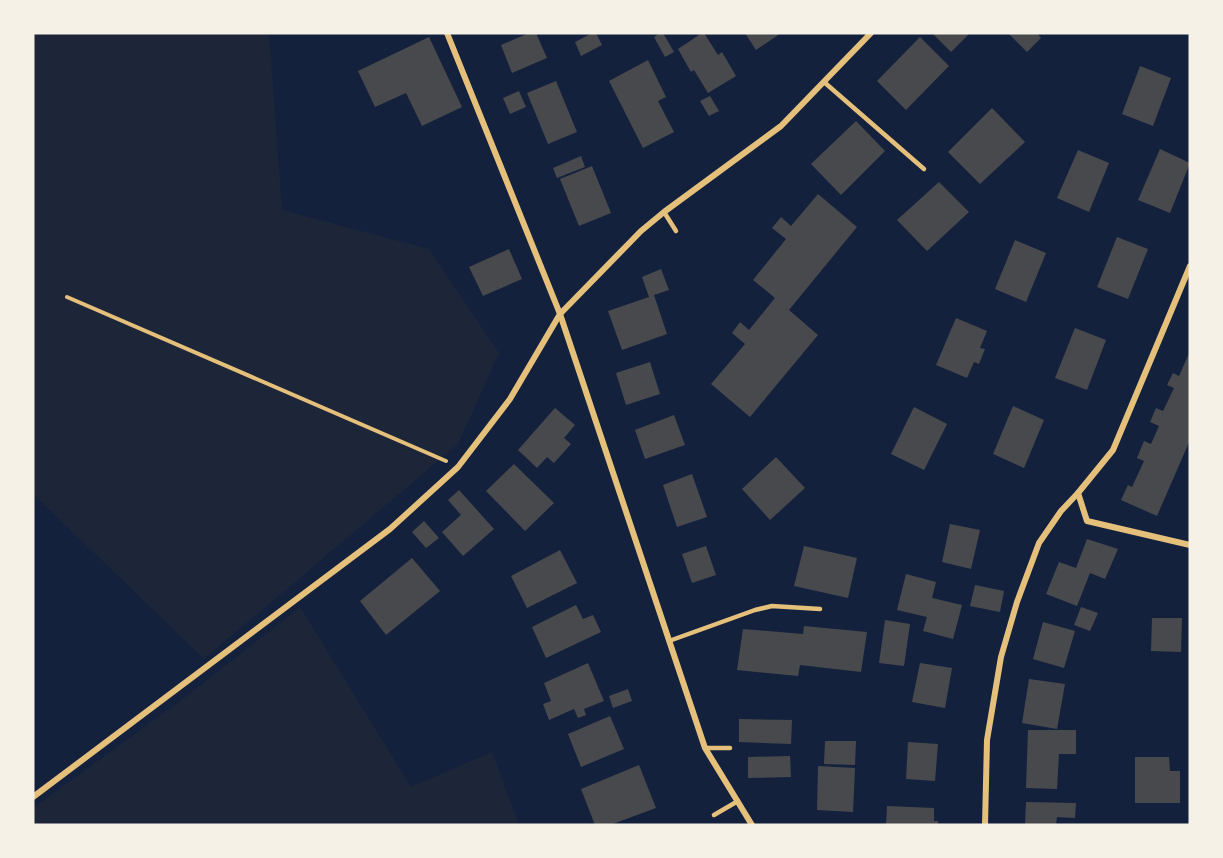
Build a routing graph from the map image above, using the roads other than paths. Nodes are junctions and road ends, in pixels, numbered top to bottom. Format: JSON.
{"nodes":[{"id":1,"x":447,"y":33,"type":"edge"},
{"id":2,"x":871,"y":33,"type":"edge"},
{"id":3,"x":824,"y":82,"type":"junction"},
{"id":4,"x":924,"y":169,"type":"dead end"},
{"id":5,"x":664,"y":212,"type":"junction"},
{"id":6,"x":676,"y":231,"type":"dead end"},
{"id":7,"x":1190,"y":266,"type":"edge"},
{"id":8,"x":560,"y":314,"type":"junction"},
{"id":9,"x":1078,"y":493,"type":"junction"},
{"id":10,"x":1190,"y":545,"type":"edge"},
{"id":11,"x":820,"y":609,"type":"dead end"},
{"id":12,"x":669,"y":641,"type":"junction"},
{"id":13,"x":705,"y":748,"type":"junction"},
{"id":14,"x":730,"y":748,"type":"dead end"},
{"id":15,"x":33,"y":797,"type":"edge"},
{"id":16,"x":738,"y":801,"type":"junction"},
{"id":17,"x":714,"y":815,"type":"dead end"},
{"id":18,"x":752,"y":825,"type":"edge"},
{"id":19,"x":985,"y":825,"type":"edge"}],
"edges":[{"from":1,"to":8,"type":"street"},
{"from":2,"to":3,"type":"street"},
{"from":3,"to":4,"type":"lane"},
{"from":3,"to":5,"type":"street"},
{"from":5,"to":6,"type":"lane"},
{"from":5,"to":8,"type":"street"},
{"from":7,"to":9,"type":"street"},
{"from":8,"to":12,"type":"street"},
{"from":8,"to":15,"type":"street"},
{"from":9,"to":10,"type":"street"},
{"from":9,"to":19,"type":"street"},
{"from":11,"to":12,"type":"lane"},
{"from":12,"to":13,"type":"street"},
{"from":13,"to":14,"type":"lane"},
{"from":13,"to":16,"type":"street"},
{"from":16,"to":17,"type":"lane"},
{"from":16,"to":18,"type":"street"}]}
